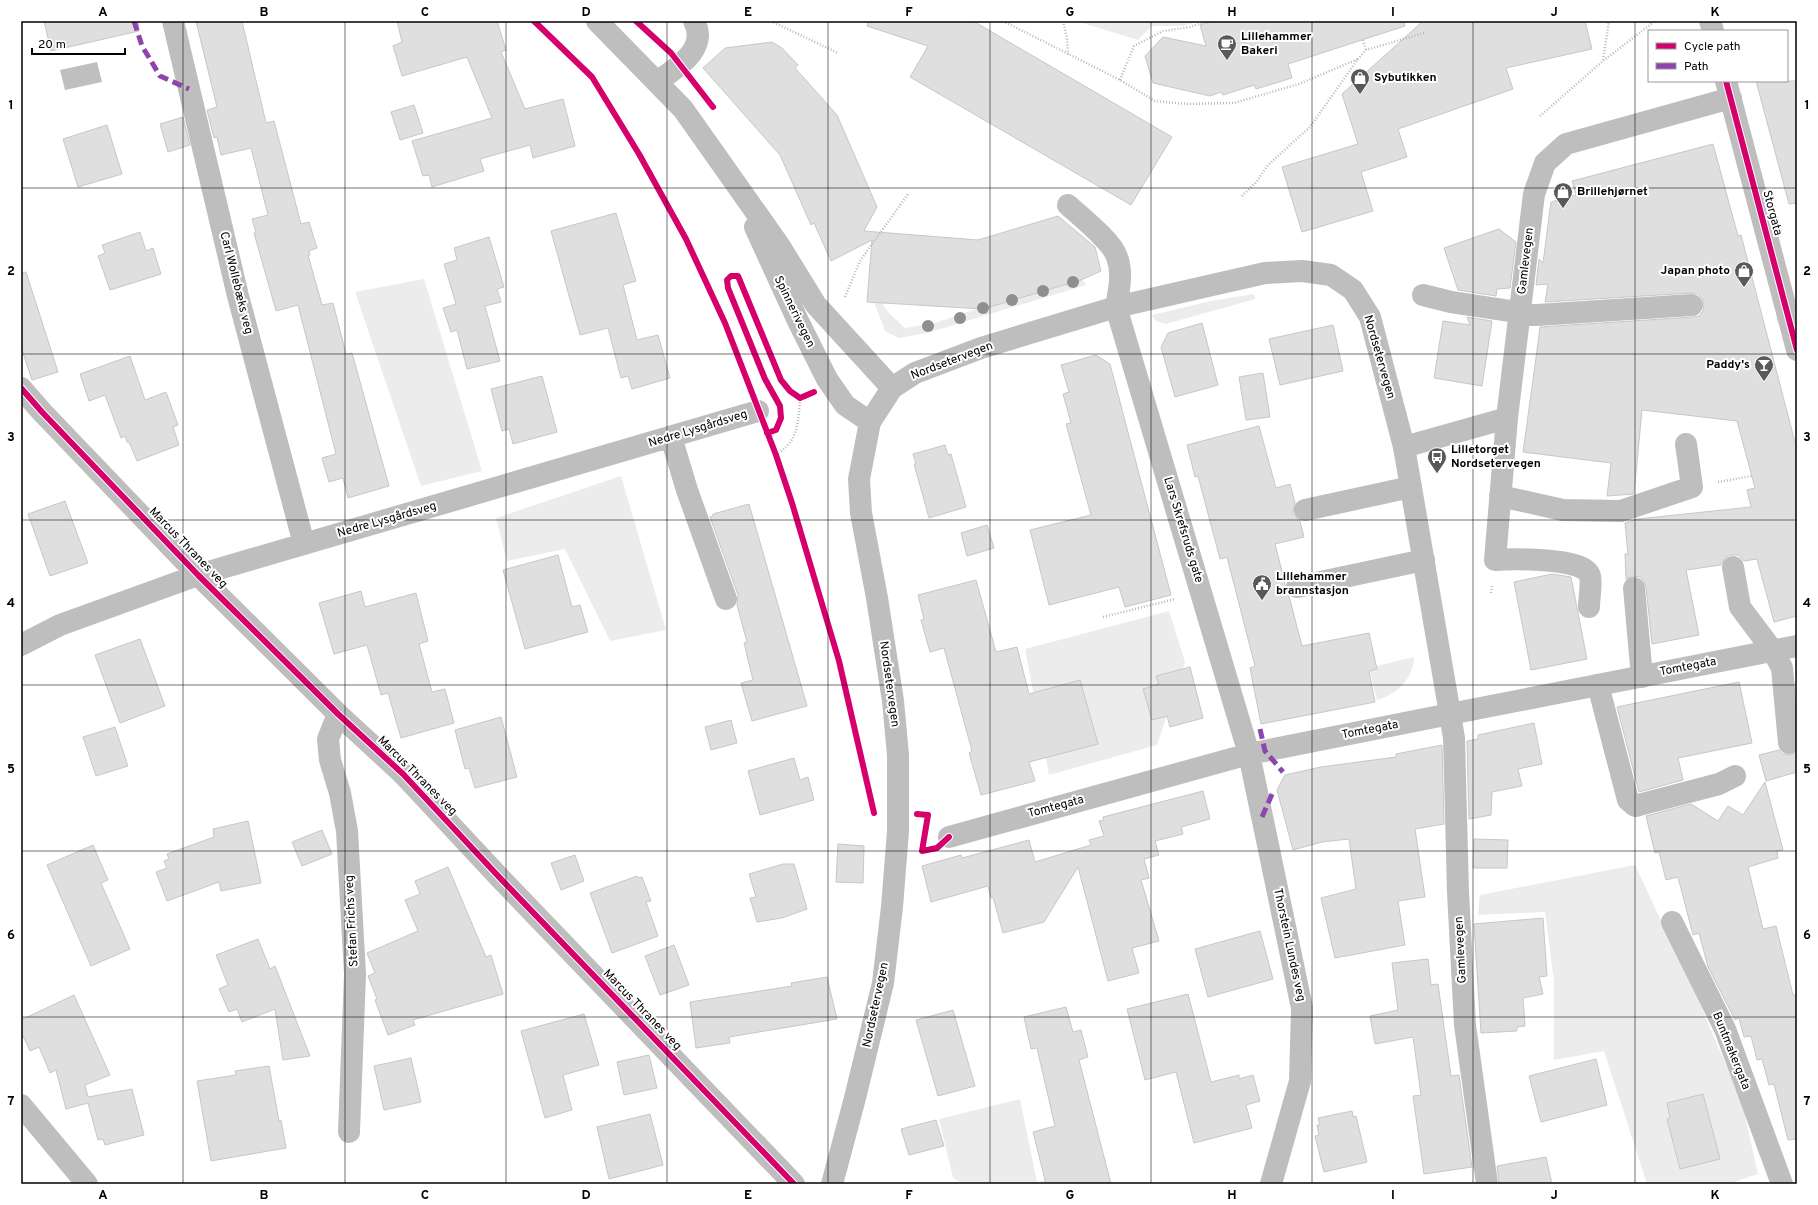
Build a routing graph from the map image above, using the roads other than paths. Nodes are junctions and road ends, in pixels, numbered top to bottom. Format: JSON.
{"nodes":[{"id":1,"x":173,"y":21,"type":"edge"},
{"id":2,"x":597,"y":21,"type":"edge"},
{"id":3,"x":694,"y":21,"type":"edge"},
{"id":4,"x":657,"y":82,"type":"junction"},
{"id":5,"x":1729,"y":90,"type":"edge"},
{"id":6,"x":738,"y":188,"type":"junction"},
{"id":7,"x":1068,"y":206,"type":"dead end"},
{"id":8,"x":1423,"y":295,"type":"dead end"},
{"id":9,"x":1692,"y":305,"type":"dead end"},
{"id":10,"x":1116,"y":307,"type":"junction"},
{"id":11,"x":1520,"y":312,"type":"junction"},
{"id":12,"x":1797,"y":350,"type":"edge"},
{"id":13,"x":21,"y":388,"type":"edge"},
{"id":14,"x":892,"y":388,"type":"junction"},
{"id":15,"x":758,"y":411,"type":"road end"},
{"id":16,"x":1507,"y":418,"type":"junction"},
{"id":17,"x":870,"y":422,"type":"junction"},
{"id":18,"x":671,"y":437,"type":"junction"},
{"id":19,"x":1686,"y":444,"type":"dead end"},
{"id":20,"x":1404,"y":447,"type":"junction"},
{"id":21,"x":1411,"y":487,"type":"junction"},
{"id":22,"x":1500,"y":496,"type":"junction"},
{"id":23,"x":1305,"y":510,"type":"dead end"},
{"id":24,"x":304,"y":544,"type":"junction"},
{"id":25,"x":1424,"y":560,"type":"junction"},
{"id":26,"x":1733,"y":567,"type":"dead end"},
{"id":27,"x":198,"y":575,"type":"junction"},
{"id":28,"x":1297,"y":587,"type":"dead end"},
{"id":29,"x":1634,"y":588,"type":"dead end"},
{"id":30,"x":726,"y":599,"type":"dead end"},
{"id":31,"x":1588,"y":607,"type":"dead end"},
{"id":32,"x":21,"y":645,"type":"edge"},
{"id":33,"x":1797,"y":646,"type":"edge"},
{"id":34,"x":1773,"y":651,"type":"junction"},
{"id":35,"x":1642,"y":676,"type":"junction"},
{"id":36,"x":1598,"y":685,"type":"junction"},
{"id":37,"x":338,"y":714,"type":"junction"},
{"id":38,"x":1450,"y":714,"type":"junction"},
{"id":39,"x":1789,"y":744,"type":"dead end"},
{"id":40,"x":1249,"y":754,"type":"junction"},
{"id":41,"x":1735,"y":776,"type":"dead end"},
{"id":42,"x":949,"y":837,"type":"dead end"},
{"id":43,"x":1672,"y":922,"type":"dead end"},
{"id":44,"x":21,"y":1105,"type":"edge"},
{"id":45,"x":349,"y":1132,"type":"dead end"},
{"id":46,"x":87,"y":1184,"type":"edge"},
{"id":47,"x":794,"y":1184,"type":"edge"},
{"id":48,"x":832,"y":1184,"type":"edge"},
{"id":49,"x":1271,"y":1184,"type":"edge"},
{"id":50,"x":1487,"y":1184,"type":"edge"},
{"id":51,"x":1782,"y":1184,"type":"edge"}],
"edges":[{"from":1,"to":24,"type":"street","name":"Carl Wollebæks veg"},
{"from":2,"to":4,"type":"street","name":"Spinnerivegen"},
{"from":3,"to":4,"type":"street"},
{"from":4,"to":6,"type":"street","name":"Spinnerivegen"},
{"from":5,"to":11,"type":"street","name":"Gamlevegen"},
{"from":5,"to":12,"type":"street","name":"Storgata"},
{"from":6,"to":14,"type":"street","name":"Spinnerivegen"},
{"from":6,"to":17,"type":"street","name":"Spinnerivegen"},
{"from":7,"to":10,"type":"street"},
{"from":8,"to":11,"type":"street"},
{"from":9,"to":11,"type":"street"},
{"from":10,"to":14,"type":"street","name":"Nordsetervegen"},
{"from":10,"to":20,"type":"street","name":"Nordsetervegen"},
{"from":10,"to":40,"type":"street","name":"Lars Skrefsruds gate"},
{"from":11,"to":16,"type":"street","name":"Gamlevegen"},
{"from":13,"to":27,"type":"street","name":"Marcus Thranes veg"},
{"from":14,"to":17,"type":"street","name":"Nordsetervegen"},
{"from":15,"to":18,"type":"street","name":"Nedre Lysgårdsveg"},
{"from":16,"to":20,"type":"street"},
{"from":16,"to":22,"type":"street","name":"Gamlevegen"},
{"from":17,"to":48,"type":"street","name":"Nordsetervegen"},
{"from":18,"to":24,"type":"street","name":"Nedre Lysgårdsveg"},
{"from":18,"to":30,"type":"street"},
{"from":19,"to":22,"type":"street"},
{"from":20,"to":21,"type":"street","name":"Nordsetervegen"},
{"from":21,"to":23,"type":"street"},
{"from":21,"to":25,"type":"street","name":"Nordsetervegen"},
{"from":22,"to":31,"type":"street","name":"Gamlevegen"},
{"from":24,"to":27,"type":"street","name":"Nedre Lysgårdsveg"},
{"from":25,"to":28,"type":"street"},
{"from":25,"to":38,"type":"street","name":"Nordsetervegen"},
{"from":26,"to":34,"type":"street"},
{"from":27,"to":32,"type":"street","name":"Nedre Lysgårdsveg"},
{"from":27,"to":37,"type":"street","name":"Marcus Thranes veg"},
{"from":29,"to":35,"type":"street"},
{"from":33,"to":34,"type":"street","name":"Tomtegata"},
{"from":34,"to":35,"type":"street","name":"Tomtegata"},
{"from":34,"to":39,"type":"street"},
{"from":35,"to":36,"type":"street","name":"Tomtegata"},
{"from":36,"to":38,"type":"street","name":"Tomtegata"},
{"from":36,"to":41,"type":"street"},
{"from":37,"to":45,"type":"street","name":"Stefan Frichs veg"},
{"from":37,"to":47,"type":"street","name":"Marcus Thranes veg"},
{"from":38,"to":40,"type":"street","name":"Tomtegata"},
{"from":38,"to":50,"type":"street","name":"Gamlevegen"},
{"from":40,"to":42,"type":"street","name":"Tomtegata"},
{"from":40,"to":49,"type":"street","name":"Thorstein Lundes veg"},
{"from":43,"to":51,"type":"street","name":"Buntmakergata"},
{"from":44,"to":46,"type":"street"}]}
